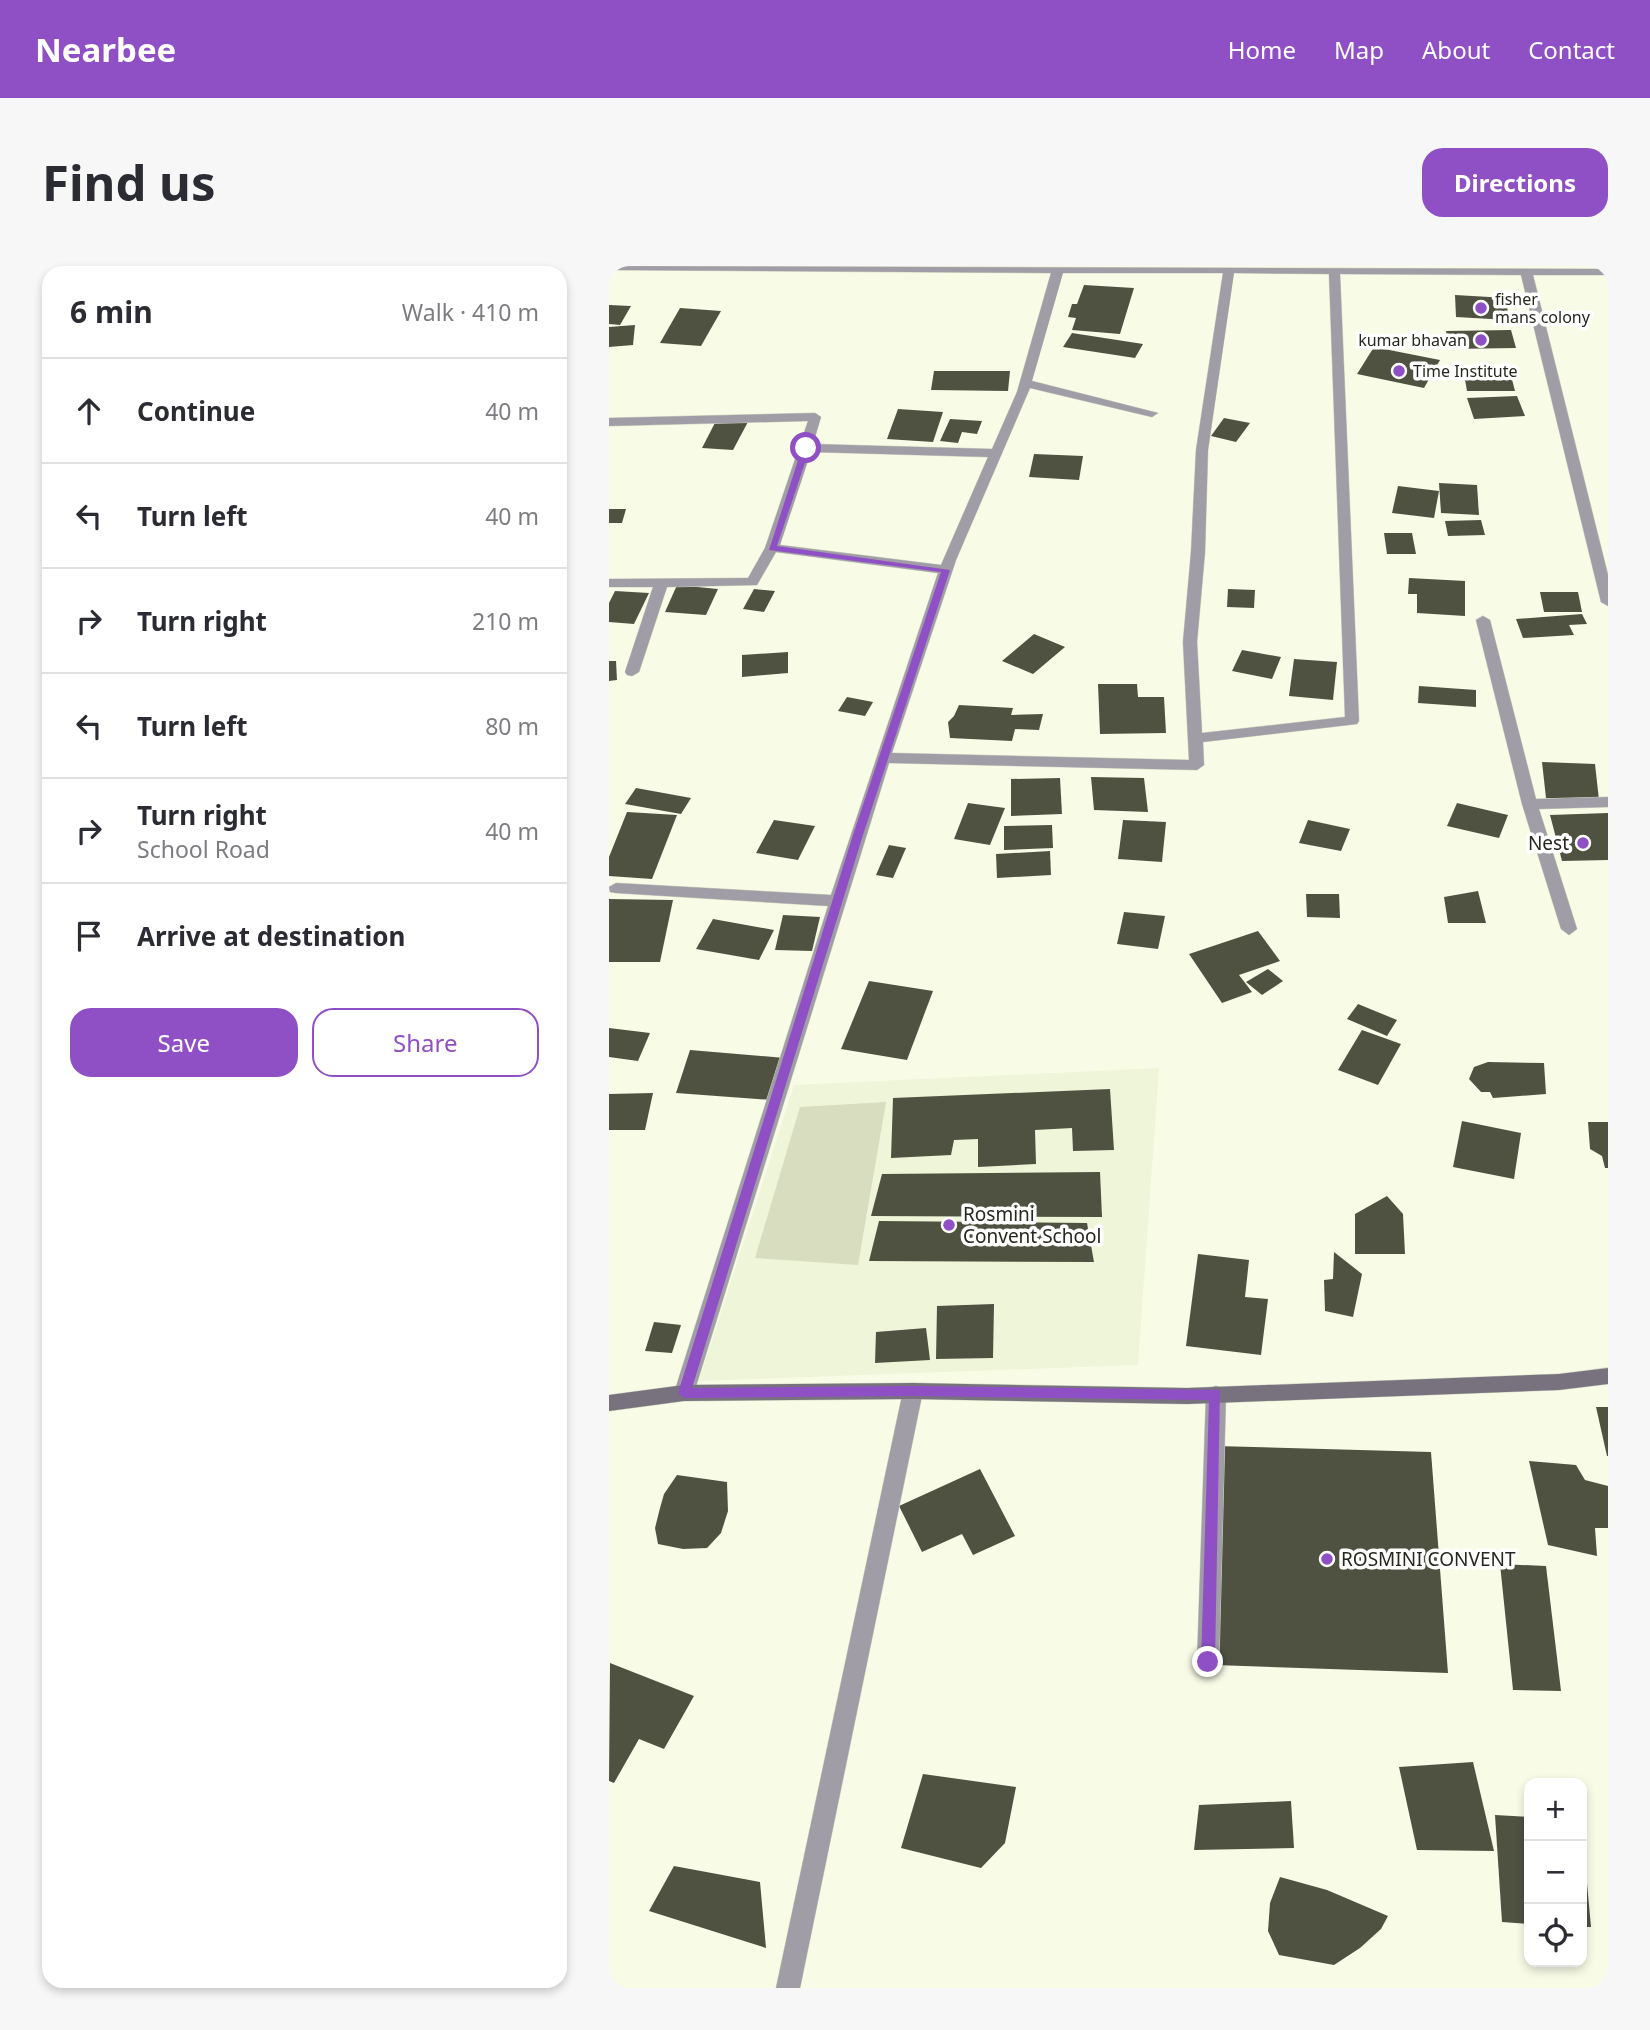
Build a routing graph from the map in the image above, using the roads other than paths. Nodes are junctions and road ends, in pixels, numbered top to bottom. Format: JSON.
{"nodes":[{"id":1,"x":609,"y":267,"type":"edge"},
{"id":2,"x":636,"y":267,"type":"edge"},
{"id":3,"x":798,"y":267,"type":"edge"},
{"id":4,"x":1058,"y":269,"type":"junction"},
{"id":5,"x":1229,"y":270,"type":"junction"},
{"id":6,"x":1334,"y":270,"type":"junction"},
{"id":7,"x":1526,"y":271,"type":"junction"},
{"id":8,"x":1608,"y":272,"type":"edge"},
{"id":9,"x":1026,"y":383,"type":"junction"},
{"id":10,"x":1152,"y":413,"type":"dead end"},
{"id":11,"x":609,"y":422,"type":"edge"},
{"id":12,"x":806,"y":448,"type":"junction"},
{"id":13,"x":996,"y":453,"type":"junction"},
{"id":14,"x":772,"y":548,"type":"junction"},
{"id":15,"x":946,"y":570,"type":"junction"},
{"id":16,"x":609,"y":583,"type":"edge"},
{"id":17,"x":661,"y":583,"type":"junction"},
{"id":18,"x":1608,"y":602,"type":"edge"},
{"id":19,"x":1483,"y":620,"type":"dead end"},
{"id":20,"x":632,"y":672,"type":"dead end"},
{"id":21,"x":1195,"y":738,"type":"junction"},
{"id":22,"x":884,"y":758,"type":"junction"},
{"id":23,"x":1608,"y":802,"type":"edge"},
{"id":24,"x":1530,"y":804,"type":"junction"},
{"id":25,"x":616,"y":888,"type":"dead end"},
{"id":26,"x":837,"y":901,"type":"junction"},
{"id":27,"x":1569,"y":929,"type":"dead end"},
{"id":28,"x":1608,"y":1376,"type":"edge"},
{"id":29,"x":913,"y":1391,"type":"junction"},
{"id":30,"x":684,"y":1393,"type":"junction"},
{"id":31,"x":1216,"y":1394,"type":"junction"},
{"id":32,"x":609,"y":1403,"type":"edge"},
{"id":33,"x":1208,"y":1662,"type":"dead end"},
{"id":34,"x":788,"y":1988,"type":"edge"}],
"edges":[{"from":1,"to":2,"type":"street"},
{"from":2,"to":3,"type":"street"},
{"from":3,"to":4,"type":"street"},
{"from":4,"to":5,"type":"street"},
{"from":4,"to":9,"type":"street"},
{"from":5,"to":6,"type":"street"},
{"from":5,"to":21,"type":"street"},
{"from":6,"to":7,"type":"street"},
{"from":6,"to":21,"type":"street"},
{"from":7,"to":8,"type":"street"},
{"from":7,"to":18,"type":"street"},
{"from":9,"to":10,"type":"street"},
{"from":9,"to":13,"type":"street"},
{"from":11,"to":12,"type":"street"},
{"from":12,"to":13,"type":"street"},
{"from":12,"to":14,"type":"street"},
{"from":13,"to":15,"type":"street"},
{"from":14,"to":15,"type":"street"},
{"from":14,"to":17,"type":"street"},
{"from":15,"to":22,"type":"street"},
{"from":16,"to":17,"type":"street"},
{"from":17,"to":20,"type":"street"},
{"from":19,"to":24,"type":"street"},
{"from":21,"to":22,"type":"street"},
{"from":22,"to":26,"type":"street"},
{"from":23,"to":24,"type":"street"},
{"from":24,"to":27,"type":"street"},
{"from":25,"to":26,"type":"street"},
{"from":26,"to":30,"type":"street"},
{"from":28,"to":31,"type":"main road"},
{"from":29,"to":30,"type":"main road"},
{"from":29,"to":31,"type":"main road"},
{"from":29,"to":34,"type":"street"},
{"from":30,"to":32,"type":"main road"},
{"from":31,"to":33,"type":"street"}]}
